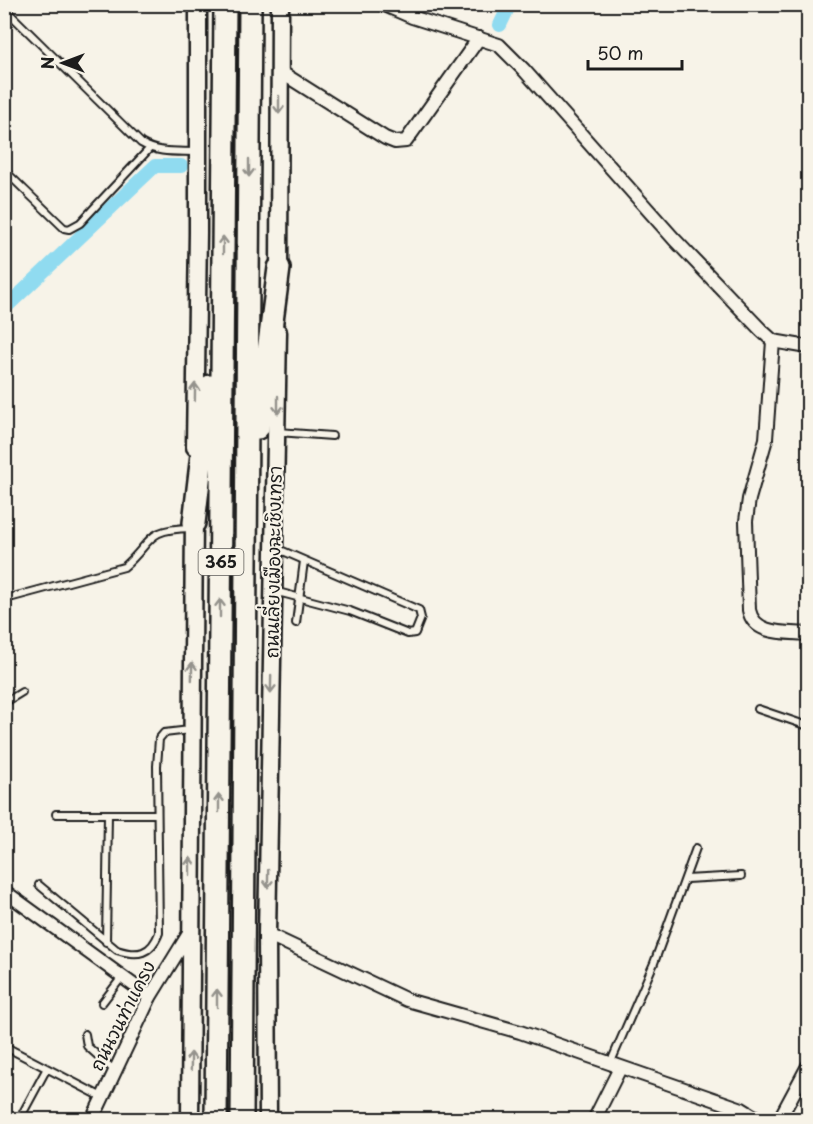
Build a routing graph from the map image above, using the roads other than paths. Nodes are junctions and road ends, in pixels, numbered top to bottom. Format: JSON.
{"nodes":[{"id":1,"x":198,"y":4,"type":"edge"},
{"id":2,"x":225,"y":4,"type":"edge"},
{"id":3,"x":250,"y":4,"type":"edge"},
{"id":4,"x":280,"y":4,"type":"edge"},
{"id":5,"x":382,"y":4,"type":"edge"},
{"id":6,"x":4,"y":8,"type":"edge"},
{"id":7,"x":479,"y":38,"type":"junction"},
{"id":8,"x":279,"y":71,"type":"junction"},
{"id":9,"x":150,"y":148,"type":"junction"},
{"id":10,"x":198,"y":152,"type":"junction"},
{"id":11,"x":4,"y":170,"type":"edge"},
{"id":12,"x":279,"y":268,"type":"junction"},
{"id":13,"x":223,"y":278,"type":"junction"},
{"id":14,"x":773,"y":341,"type":"junction"},
{"id":15,"x":808,"y":348,"type":"edge"},
{"id":16,"x":278,"y":432,"type":"junction"},
{"id":17,"x":332,"y":436,"type":"dead end"},
{"id":18,"x":246,"y":523,"type":"junction"},
{"id":19,"x":194,"y":525,"type":"junction"},
{"id":20,"x":275,"y":548,"type":"junction"},
{"id":21,"x":304,"y":561,"type":"junction"},
{"id":22,"x":273,"y":591,"type":"junction"},
{"id":23,"x":13,"y":597,"type":"dead end"},
{"id":24,"x":299,"y":597,"type":"junction"},
{"id":25,"x":296,"y":623,"type":"dead end"},
{"id":26,"x":808,"y":634,"type":"edge"},
{"id":27,"x":22,"y":692,"type":"dead end"},
{"id":28,"x":4,"y":703,"type":"edge"},
{"id":29,"x":758,"y":709,"type":"dead end"},
{"id":30,"x":808,"y":726,"type":"edge"},
{"id":31,"x":191,"y":730,"type":"junction"},
{"id":32,"x":56,"y":814,"type":"dead end"},
{"id":33,"x":108,"y":814,"type":"junction"},
{"id":34,"x":157,"y":814,"type":"junction"},
{"id":35,"x":696,"y":848,"type":"dead end"},
{"id":36,"x":741,"y":876,"type":"dead end"},
{"id":37,"x":686,"y":879,"type":"junction"},
{"id":38,"x":39,"y":885,"type":"dead end"},
{"id":39,"x":4,"y":891,"type":"edge"},
{"id":40,"x":190,"y":932,"type":"junction"},
{"id":41,"x":267,"y":934,"type":"junction"},
{"id":42,"x":106,"y":942,"type":"junction"},
{"id":43,"x":122,"y":977,"type":"junction"},
{"id":44,"x":150,"y":997,"type":"junction"},
{"id":45,"x":102,"y":1004,"type":"dead end"},
{"id":46,"x":85,"y":1034,"type":"dead end"},
{"id":47,"x":4,"y":1046,"type":"edge"},
{"id":48,"x":615,"y":1066,"type":"junction"},
{"id":49,"x":808,"y":1066,"type":"edge"},
{"id":50,"x":46,"y":1070,"type":"junction"},
{"id":51,"x":115,"y":1071,"type":"junction"},
{"id":52,"x":102,"y":1097,"type":"junction"},
{"id":53,"x":19,"y":1119,"type":"edge"},
{"id":54,"x":92,"y":1119,"type":"edge"},
{"id":55,"x":190,"y":1119,"type":"edge"},
{"id":56,"x":216,"y":1119,"type":"edge"},
{"id":57,"x":242,"y":1119,"type":"edge"},
{"id":58,"x":268,"y":1119,"type":"edge"},
{"id":59,"x":594,"y":1119,"type":"edge"},
{"id":60,"x":760,"y":1119,"type":"edge"},
{"id":61,"x":779,"y":1119,"type":"edge"}],
"edges":[{"from":1,"to":10,"type":"main road","number":"365"},
{"from":13,"to":2,"type":"highway","number":"365","one_way":true},
{"from":3,"to":18,"type":"highway","name":"ถนนเลี่ยงเมืองฉะเชิงเทรา","number":"365","one_way":true},
{"from":4,"to":8,"type":"main road","name":"ถนนเลี่ยงเมืองฉะเชิงเทรา"},
{"from":5,"to":7,"type":"street"},
{"from":6,"to":9,"type":"lane"},
{"from":7,"to":8,"type":"street"},
{"from":7,"to":14,"type":"street"},
{"from":8,"to":12,"type":"main road","name":"ถนนเลี่ยงเมืองฉะเชิงเทรา","one_way":true},
{"from":9,"to":10,"type":"lane"},
{"from":9,"to":11,"type":"lane"},
{"from":19,"to":10,"type":"main road","number":"365","one_way":true},
{"from":12,"to":16,"type":"main road","name":"ถนนเลี่ยงเมืองฉะเชิงเทรา","one_way":true},
{"from":12,"to":18,"type":"highway"},
{"from":13,"to":19,"type":"highway"},
{"from":56,"to":13,"type":"highway","number":"365","one_way":true},
{"from":14,"to":15,"type":"street"},
{"from":14,"to":26,"type":"street"},
{"from":16,"to":17,"type":"lane"},
{"from":16,"to":20,"type":"main road","name":"ถนนเลี่ยงเมืองฉะเชิงเทรา"},
{"from":18,"to":57,"type":"highway","name":"ถนนเลี่ยงเมืองฉะเชิงเทรา","number":"365"},
{"from":19,"to":23,"type":"lane"},
{"from":31,"to":19,"type":"main road","number":"365","one_way":true},
{"from":20,"to":21,"type":"lane"},
{"from":20,"to":22,"type":"main road","name":"ถนนเลี่ยงเมืองฉะเชิงเทรา"},
{"from":21,"to":24,"type":"lane"},
{"from":21,"to":24,"type":"lane"},
{"from":22,"to":24,"type":"lane"},
{"from":22,"to":41,"type":"main road","name":"ถนนเลี่ยงเมืองฉะเชิงเทรา","one_way":true},
{"from":24,"to":25,"type":"lane"},
{"from":27,"to":28,"type":"lane"},
{"from":29,"to":30,"type":"lane"},
{"from":31,"to":34,"type":"lane"},
{"from":40,"to":31,"type":"main road","number":"365","one_way":true},
{"from":32,"to":33,"type":"lane"},
{"from":33,"to":34,"type":"lane"},
{"from":33,"to":42,"type":"lane"},
{"from":34,"to":42,"type":"lane"},
{"from":35,"to":37,"type":"lane"},
{"from":36,"to":37,"type":"lane"},
{"from":37,"to":48,"type":"lane"},
{"from":38,"to":42,"type":"lane"},
{"from":39,"to":43,"type":"street"},
{"from":40,"to":44,"type":"street","name":"ถนนวนท่าแครง"},
{"from":55,"to":40,"type":"main road","number":"365","one_way":true},
{"from":41,"to":48,"type":"street"},
{"from":41,"to":58,"type":"main road","name":"ถนนเลี่ยงเมืองฉะเชิงเทรา"},
{"from":43,"to":44,"type":"street"},
{"from":43,"to":45,"type":"lane"},
{"from":44,"to":51,"type":"street","name":"ถนนวนท่าแครง"},
{"from":46,"to":51,"type":"lane"},
{"from":47,"to":50,"type":"lane"},
{"from":48,"to":59,"type":"street"},
{"from":48,"to":60,"type":"street"},
{"from":49,"to":61,"type":"street"},
{"from":50,"to":52,"type":"lane"},
{"from":50,"to":53,"type":"lane"},
{"from":51,"to":52,"type":"street","name":"ถนนวนท่าแครง"},
{"from":52,"to":54,"type":"street","name":"ถนนวนท่าแครง"}]}
